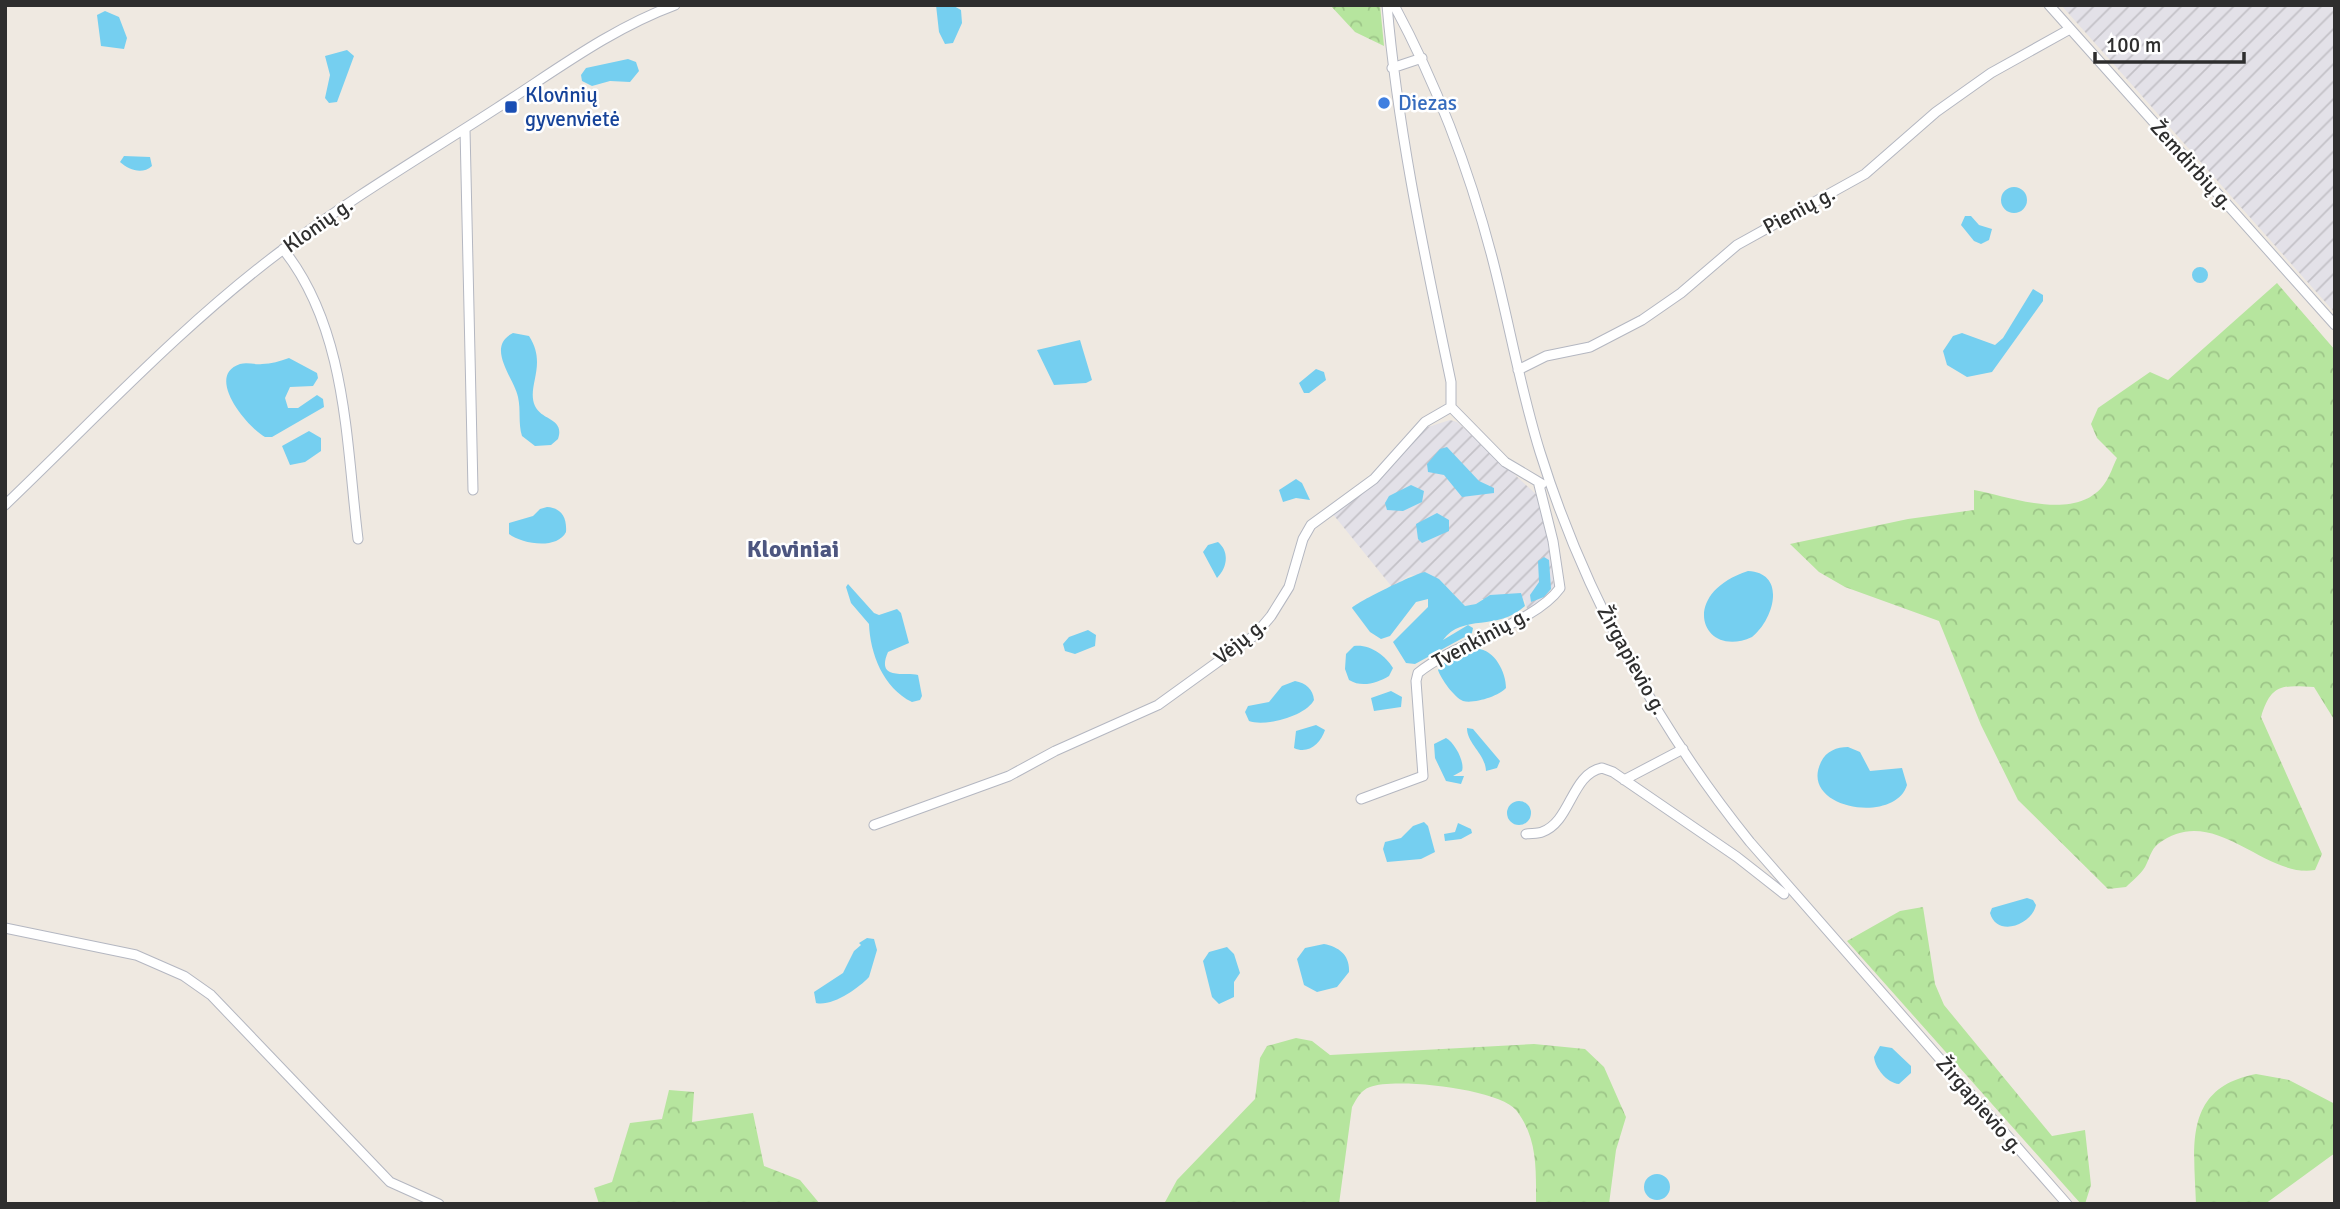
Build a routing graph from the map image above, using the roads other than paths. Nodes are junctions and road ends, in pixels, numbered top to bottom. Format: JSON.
{"nodes":[{"id":1,"x":675,"y":5,"type":"edge"},
{"id":2,"x":1387,"y":5,"type":"edge"},
{"id":3,"x":1394,"y":5,"type":"edge"},
{"id":4,"x":2049,"y":5,"type":"edge"},
{"id":5,"x":2070,"y":29,"type":"junction"},
{"id":6,"x":1422,"y":58,"type":"junction"},
{"id":7,"x":1392,"y":68,"type":"junction"},
{"id":8,"x":465,"y":129,"type":"junction"},
{"id":9,"x":284,"y":249,"type":"junction"},
{"id":10,"x":2335,"y":325,"type":"edge"},
{"id":11,"x":1518,"y":370,"type":"junction"},
{"id":12,"x":1451,"y":407,"type":"junction"},
{"id":13,"x":1550,"y":482,"type":"junction"},
{"id":14,"x":1539,"y":485,"type":"junction"},
{"id":15,"x":473,"y":490,"type":"dead end"},
{"id":16,"x":5,"y":505,"type":"edge"},
{"id":17,"x":359,"y":539,"type":"dead end"},
{"id":18,"x":1683,"y":750,"type":"junction"},
{"id":19,"x":1624,"y":780,"type":"junction"},
{"id":20,"x":1361,"y":799,"type":"dead end"},
{"id":21,"x":874,"y":824,"type":"dead end"},
{"id":22,"x":1525,"y":834,"type":"dead end"},
{"id":23,"x":1784,"y":894,"type":"dead end"},
{"id":24,"x":5,"y":928,"type":"edge"},
{"id":25,"x":439,"y":1204,"type":"edge"},
{"id":26,"x":2067,"y":1204,"type":"edge"}],
"edges":[{"from":1,"to":8,"type":"street","name":"Klonių g."},
{"from":2,"to":7,"type":"street"},
{"from":3,"to":6,"type":"street","name":"Žirgapievio g."},
{"from":4,"to":5,"type":"street","name":"Žemdirbių g."},
{"from":5,"to":10,"type":"street","name":"Žemdirbių g."},
{"from":5,"to":11,"type":"street","name":"Pienių g."},
{"from":6,"to":7,"type":"street"},
{"from":6,"to":11,"type":"street","name":"Žirgapievio g."},
{"from":7,"to":12,"type":"street"},
{"from":8,"to":9,"type":"street","name":"Klonių g."},
{"from":8,"to":15,"type":"street"},
{"from":9,"to":16,"type":"street","name":"Klonių g."},
{"from":9,"to":17,"type":"street"},
{"from":11,"to":13,"type":"street","name":"Žirgapievio g."},
{"from":12,"to":14,"type":"street"},
{"from":12,"to":21,"type":"street","name":"Vėjų g."},
{"from":13,"to":14,"type":"street"},
{"from":13,"to":18,"type":"street","name":"Žirgapievio g."},
{"from":14,"to":20,"type":"street","name":"Tvenkinių g."},
{"from":18,"to":19,"type":"street"},
{"from":18,"to":26,"type":"street","name":"Žirgapievio g."},
{"from":19,"to":22,"type":"street"},
{"from":19,"to":23,"type":"street"},
{"from":24,"to":25,"type":"street"}]}
